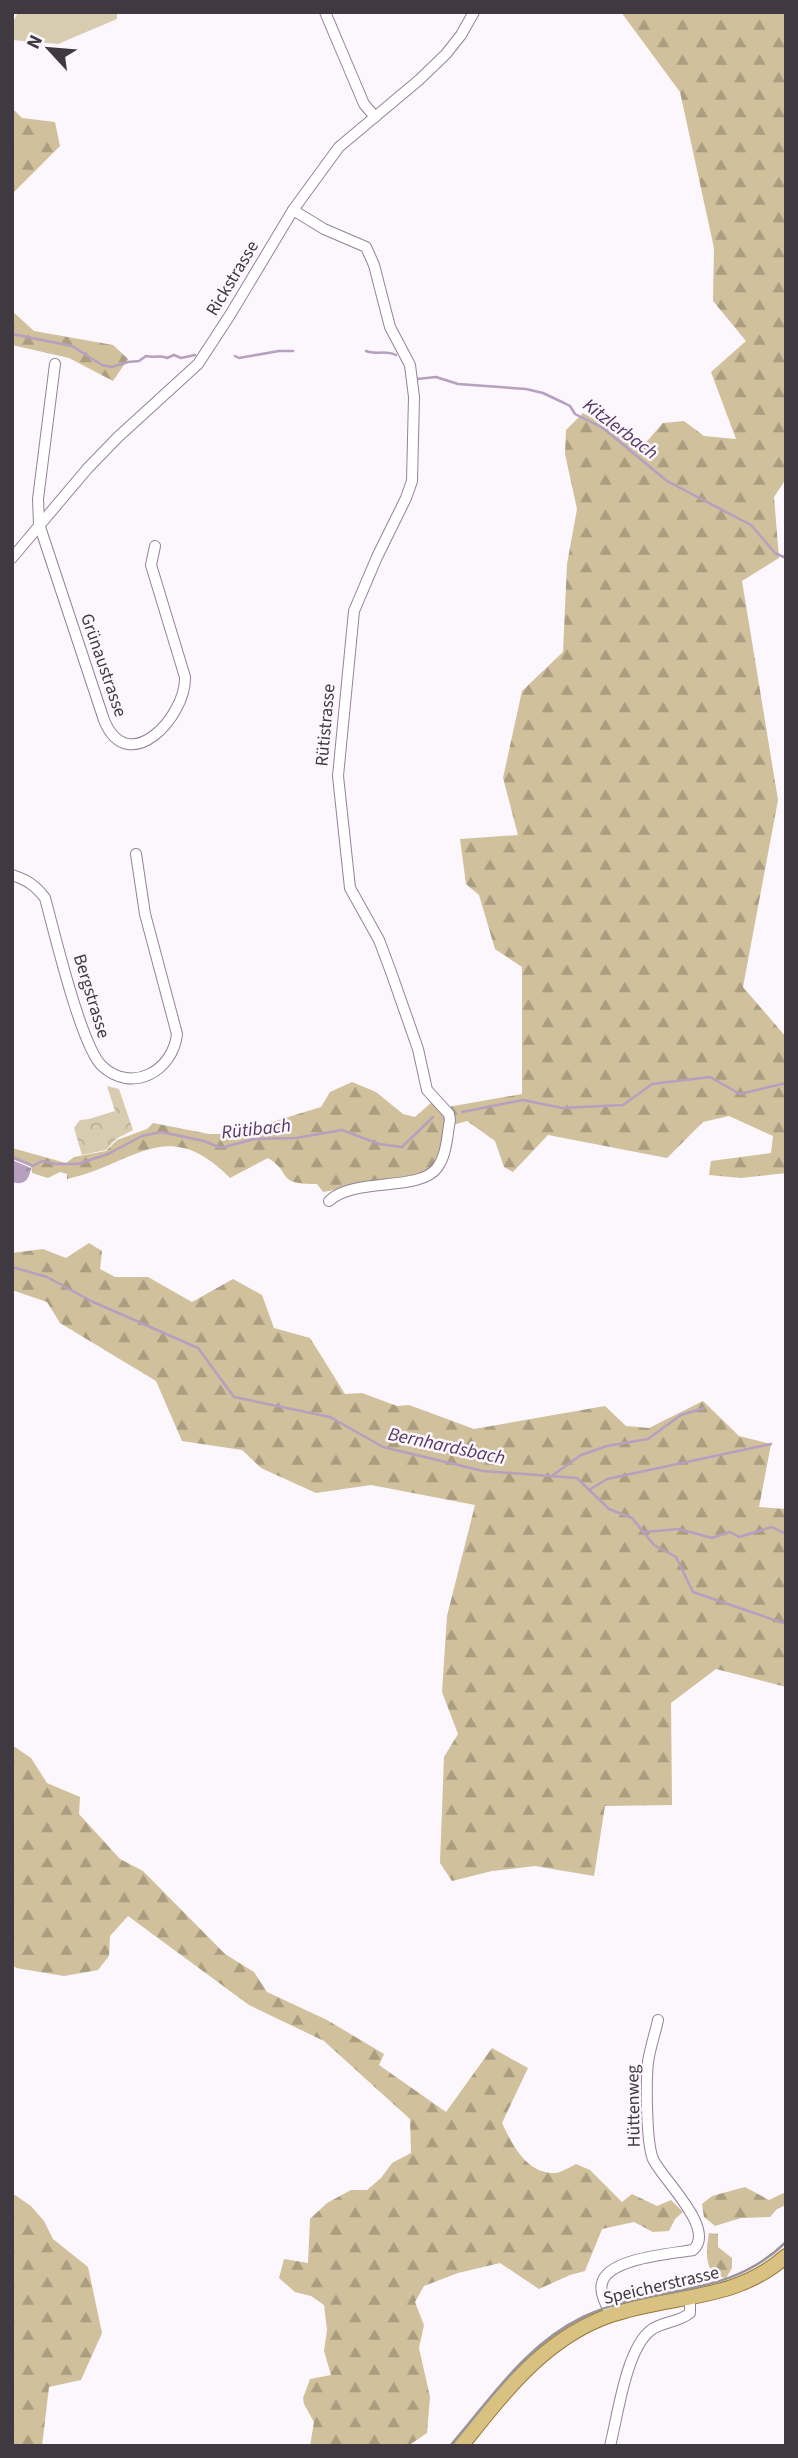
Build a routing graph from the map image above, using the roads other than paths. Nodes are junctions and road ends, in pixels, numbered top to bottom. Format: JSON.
{"nodes":[{"id":1,"x":325,"y":12,"type":"edge"},
{"id":2,"x":474,"y":12,"type":"edge"},
{"id":3,"x":375,"y":117,"type":"junction"},
{"id":4,"x":293,"y":210,"type":"junction"},
{"id":5,"x":55,"y":364,"type":"dead end"},
{"id":6,"x":39,"y":524,"type":"junction"},
{"id":7,"x":155,"y":546,"type":"dead end"},
{"id":8,"x":12,"y":558,"type":"edge"},
{"id":9,"x":136,"y":854,"type":"dead end"},
{"id":10,"x":12,"y":875,"type":"edge"},
{"id":11,"x":330,"y":1201,"type":"dead end"},
{"id":12,"x":658,"y":2020,"type":"dead end"},
{"id":13,"x":786,"y":2256,"type":"edge"},
{"id":14,"x":690,"y":2297,"type":"junction"},
{"id":15,"x":610,"y":2315,"type":"junction"},
{"id":16,"x":461,"y":2446,"type":"edge"},
{"id":17,"x":610,"y":2446,"type":"edge"}],
"edges":[{"from":1,"to":3,"type":"street"},
{"from":2,"to":3,"type":"street","name":"Rickstrasse"},
{"from":3,"to":4,"type":"street","name":"Rickstrasse"},
{"from":4,"to":6,"type":"street","name":"Rickstrasse"},
{"from":4,"to":11,"type":"street","name":"Rütistrasse"},
{"from":5,"to":6,"type":"street"},
{"from":6,"to":7,"type":"street","name":"Grünaustrasse"},
{"from":6,"to":8,"type":"street","name":"Rickstrasse"},
{"from":9,"to":10,"type":"street","name":"Bergstrasse"},
{"from":12,"to":15,"type":"street","name":"Hüttenweg"},
{"from":13,"to":14,"type":"main road","name":"Speicherstrasse"},
{"from":14,"to":15,"type":"main road","name":"Speicherstrasse"},
{"from":14,"to":17,"type":"street"},
{"from":15,"to":16,"type":"main road","name":"Speicherstrasse"}]}
